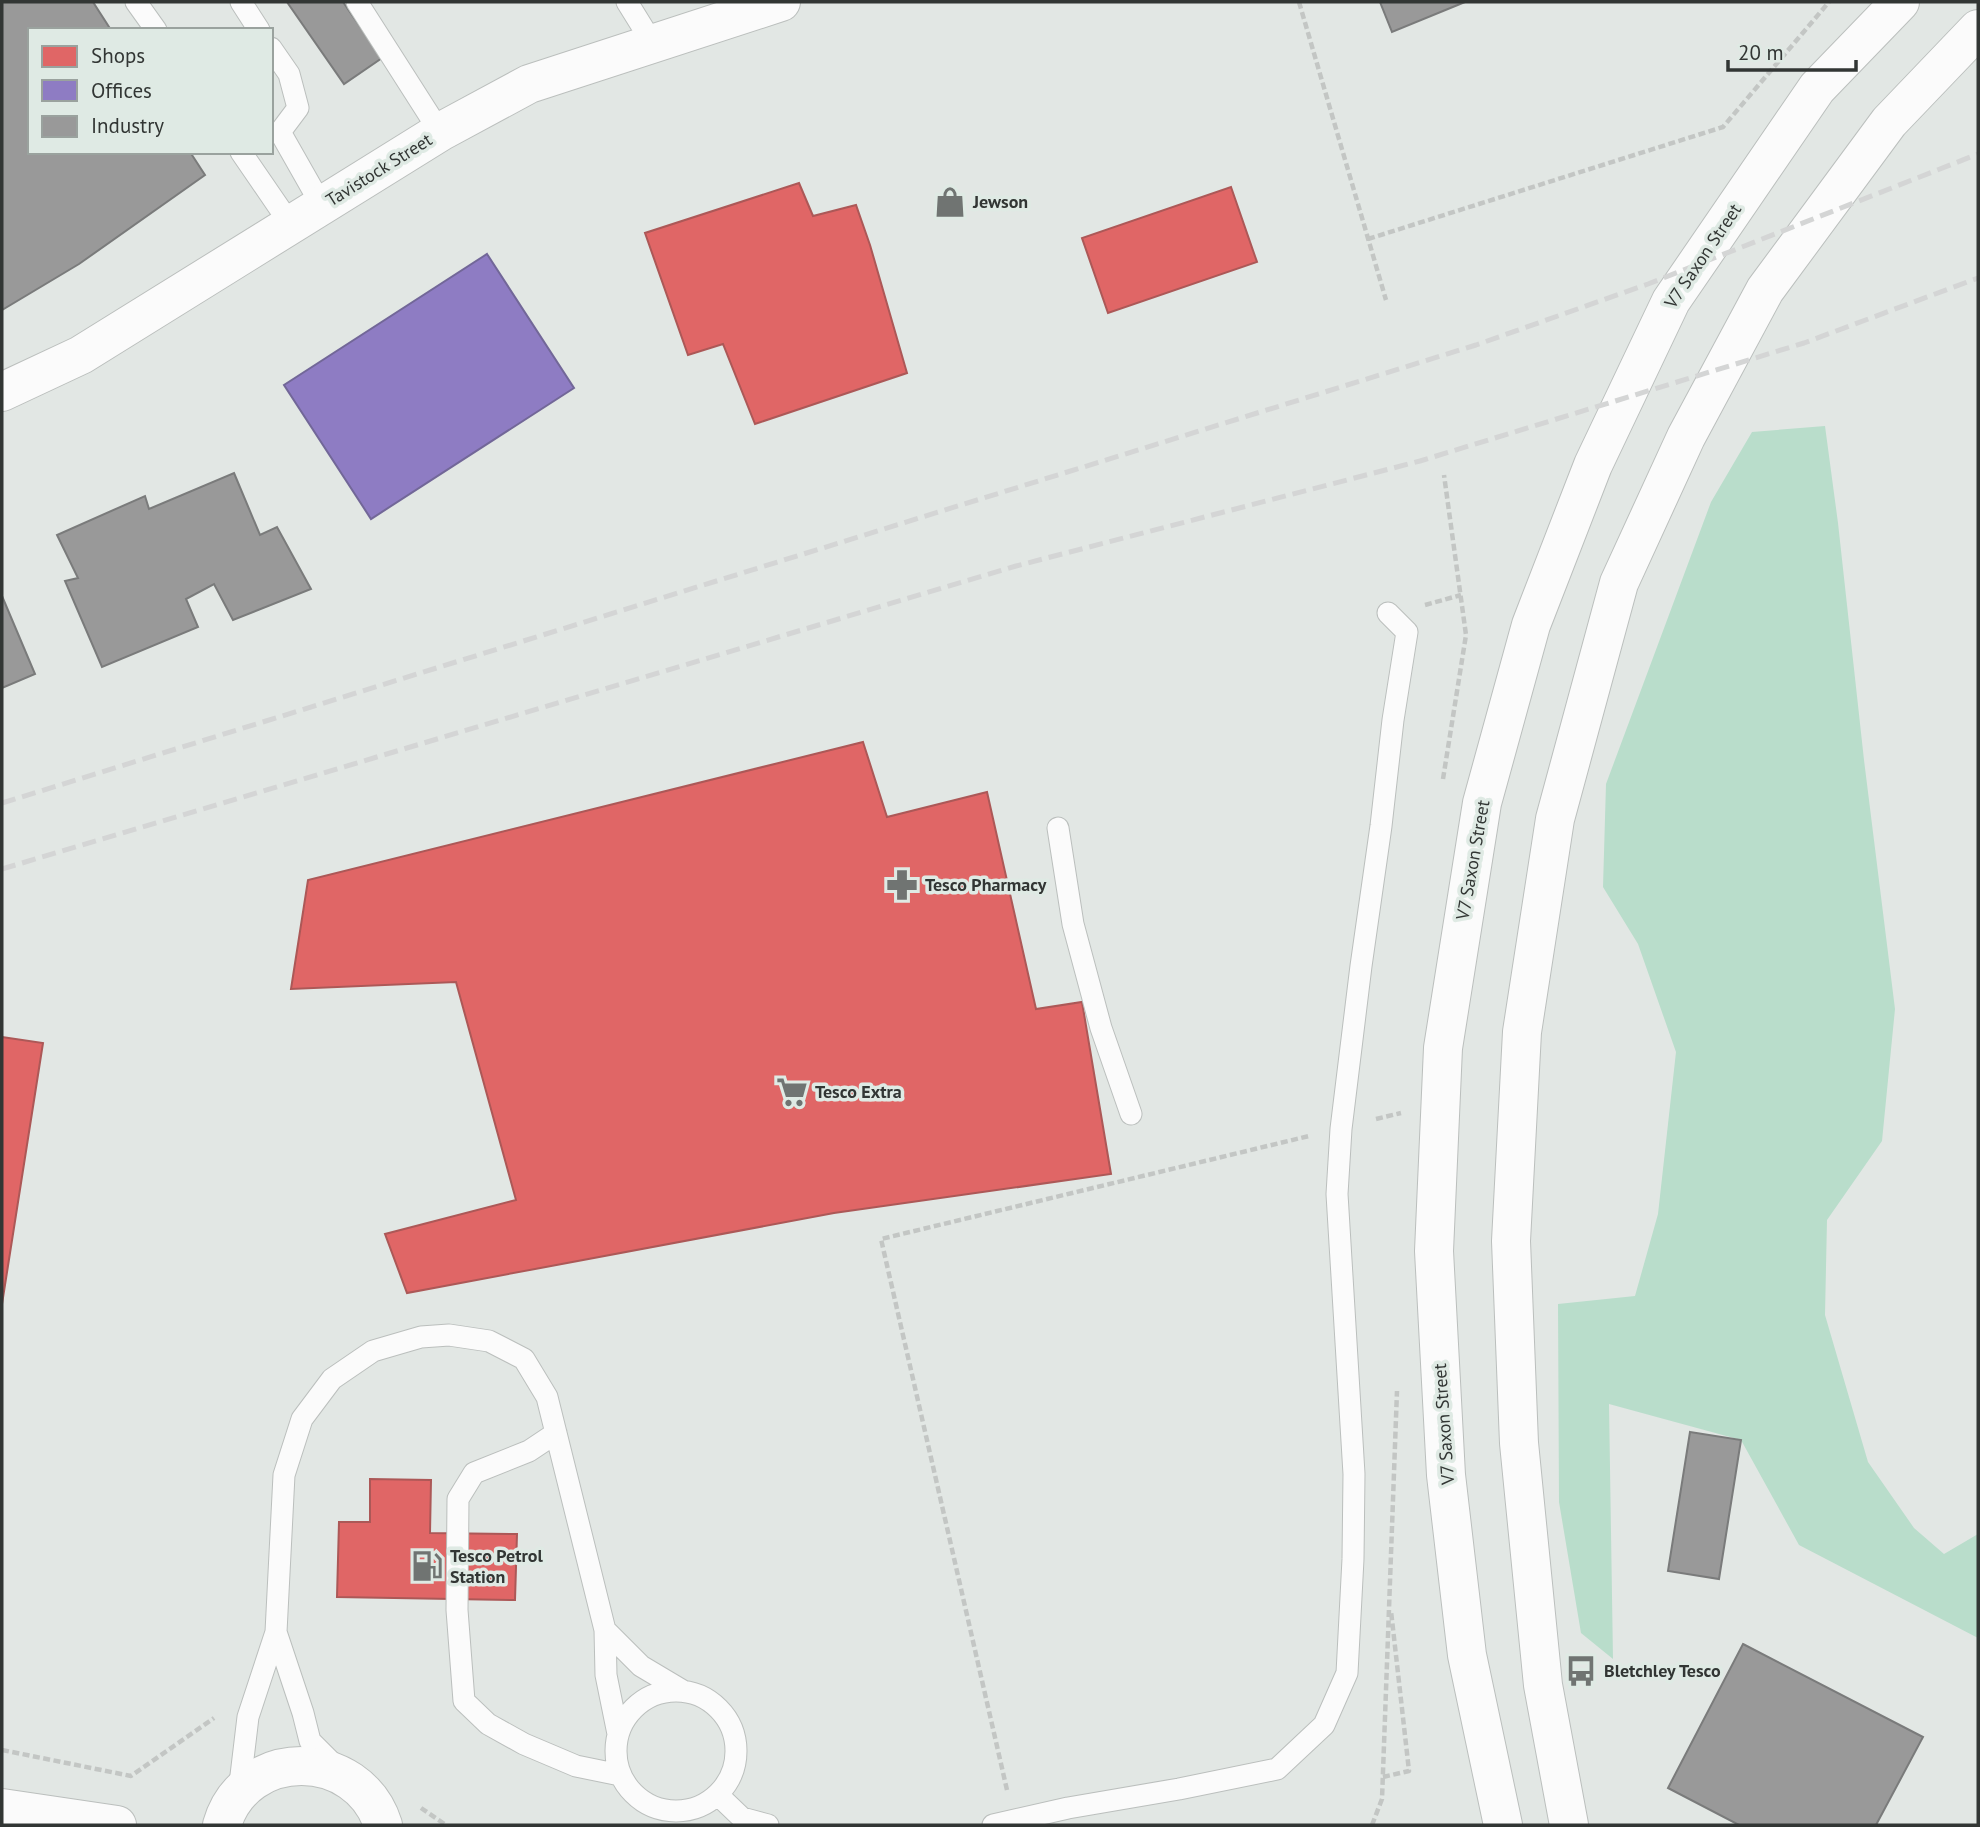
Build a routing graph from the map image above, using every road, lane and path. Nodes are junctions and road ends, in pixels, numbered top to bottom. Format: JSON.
{"nodes":[{"id":1,"x":136,"y":2,"type":"edge"},
{"id":2,"x":240,"y":2,"type":"edge"},
{"id":3,"x":357,"y":2,"type":"edge"},
{"id":4,"x":628,"y":2,"type":"edge"},
{"id":5,"x":781,"y":2,"type":"edge"},
{"id":6,"x":1299,"y":2,"type":"edge"},
{"id":7,"x":1829,"y":2,"type":"edge"},
{"id":8,"x":1900,"y":2,"type":"edge"},
{"id":9,"x":155,"y":28,"type":"edge"},
{"id":10,"x":258,"y":28,"type":"edge"},
{"id":11,"x":1978,"y":29,"type":"edge"},
{"id":12,"x":653,"y":44,"type":"junction"},
{"id":13,"x":273,"y":51,"type":"edge"},
{"id":14,"x":440,"y":132,"type":"junction"},
{"id":15,"x":243,"y":154,"type":"edge"},
{"id":16,"x":307,"y":215,"type":"junction"},
{"id":17,"x":1368,"y":239,"type":"junction"},
{"id":18,"x":1386,"y":300,"type":"dead end"},
{"id":19,"x":2,"y":392,"type":"edge"},
{"id":20,"x":1388,"y":613,"type":"dead end"},
{"id":21,"x":1058,"y":828,"type":"dead end"},
{"id":22,"x":1408,"y":1111,"type":"dead end"},
{"id":23,"x":1131,"y":1114,"type":"dead end"},
{"id":24,"x":1341,"y":1129,"type":"junction"},
{"id":25,"x":556,"y":1433,"type":"junction"},
{"id":26,"x":1390,"y":1594,"type":"dead end"},
{"id":27,"x":605,"y":1630,"type":"junction"},
{"id":28,"x":276,"y":1632,"type":"junction"},
{"id":29,"x":683,"y":1691,"type":"junction"},
{"id":30,"x":618,"y":1734,"type":"junction"},
{"id":31,"x":620,"y":1775,"type":"junction"},
{"id":32,"x":344,"y":1776,"type":"junction"},
{"id":33,"x":1383,"y":1777,"type":"dead end"},
{"id":34,"x":718,"y":1795,"type":"junction"},
{"id":35,"x":2,"y":1808,"type":"edge"},
{"id":36,"x":231,"y":1809,"type":"edge"},
{"id":37,"x":390,"y":1821,"type":"edge"},
{"id":38,"x":1014,"y":1821,"type":"junction"},
{"id":39,"x":117,"y":1825,"type":"edge"},
{"id":40,"x":768,"y":1825,"type":"edge"},
{"id":41,"x":993,"y":1825,"type":"edge"},
{"id":42,"x":1503,"y":1825,"type":"edge"},
{"id":43,"x":1569,"y":1825,"type":"edge"}],
"edges":[{"from":1,"to":9,"type":"lane"},
{"from":2,"to":10,"type":"lane"},
{"from":3,"to":14,"type":"lane"},
{"from":4,"to":12,"type":"lane"},
{"from":5,"to":12,"type":"main road","name":"Tavistock Street"},
{"from":6,"to":17,"type":"path"},
{"from":7,"to":17,"type":"path"},
{"from":8,"to":42,"type":"main road","name":"V7 Saxon Street"},
{"from":11,"to":43,"type":"main road"},
{"from":12,"to":14,"type":"main road","name":"Tavistock Street"},
{"from":13,"to":16,"type":"lane"},
{"from":14,"to":16,"type":"main road","name":"Tavistock Street"},
{"from":15,"to":16,"type":"lane"},
{"from":16,"to":19,"type":"main road","name":"Tavistock Street"},
{"from":17,"to":18,"type":"path"},
{"from":20,"to":24,"type":"lane"},
{"from":21,"to":23,"type":"lane"},
{"from":22,"to":24,"type":"path"},
{"from":24,"to":38,"type":"lane"},
{"from":24,"to":38,"type":"path"},
{"from":25,"to":27,"type":"lane"},
{"from":25,"to":28,"type":"lane"},
{"from":25,"to":31,"type":"lane"},
{"from":26,"to":33,"type":"path"},
{"from":27,"to":29,"type":"lane"},
{"from":27,"to":30,"type":"lane"},
{"from":28,"to":32,"type":"lane"},
{"from":28,"to":36,"type":"lane"},
{"from":29,"to":30,"type":"lane"},
{"from":29,"to":34,"type":"lane"},
{"from":30,"to":31,"type":"lane"},
{"from":31,"to":34,"type":"lane"},
{"from":32,"to":36,"type":"main road"},
{"from":32,"to":37,"type":"main road"},
{"from":34,"to":40,"type":"lane"},
{"from":35,"to":39,"type":"main road"},
{"from":38,"to":41,"type":"lane"}]}
